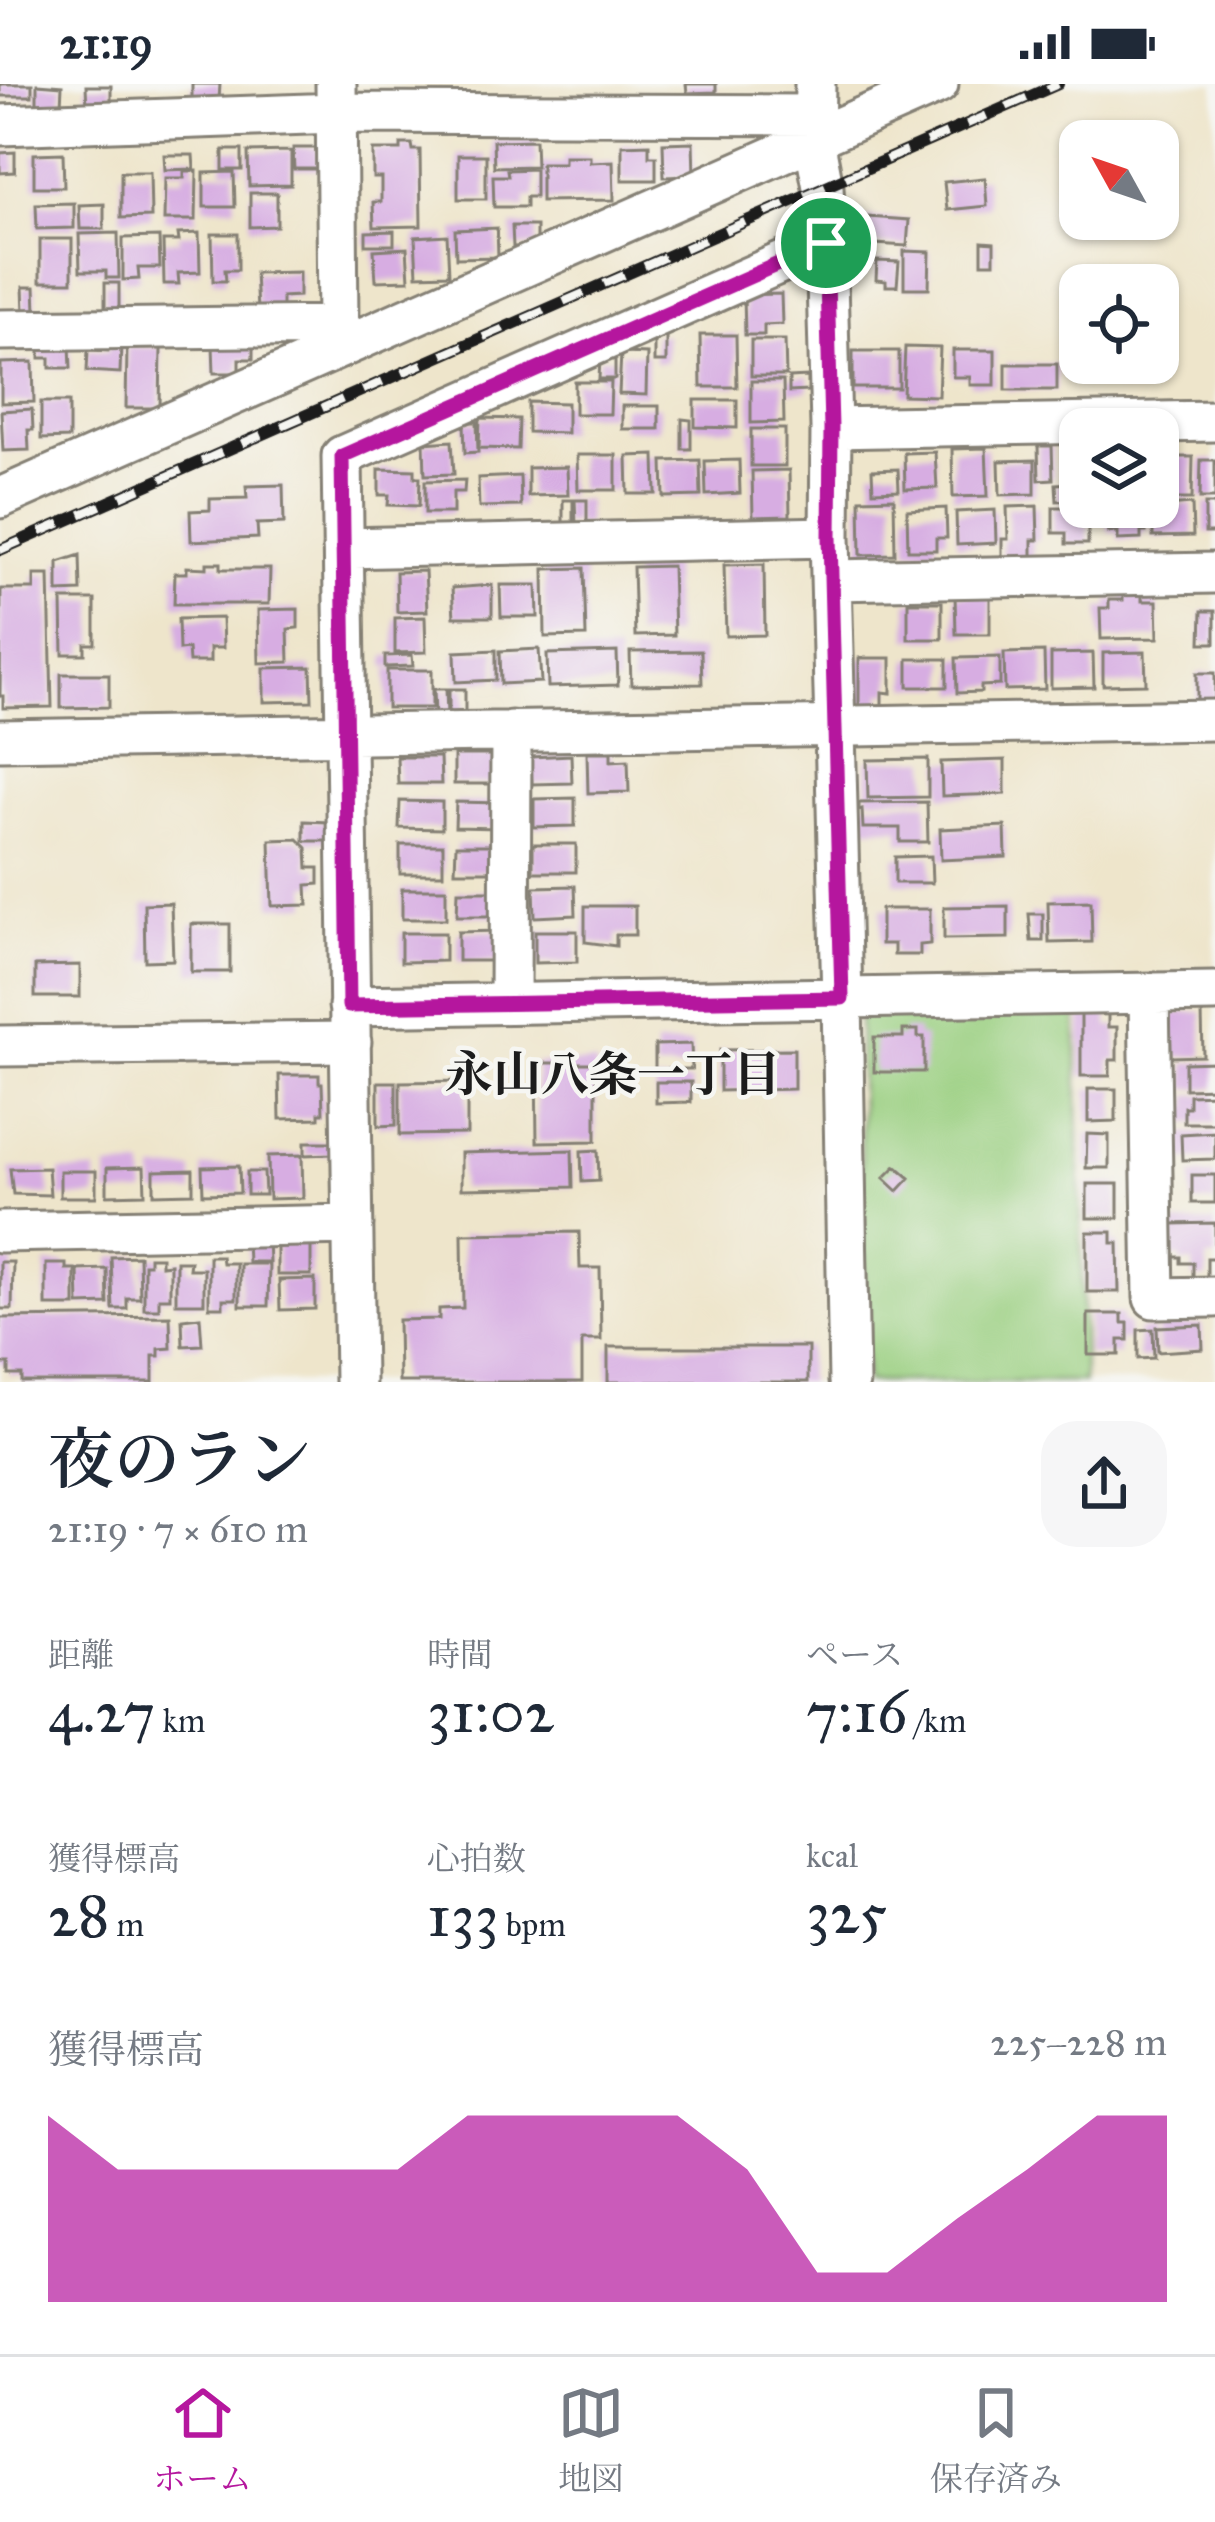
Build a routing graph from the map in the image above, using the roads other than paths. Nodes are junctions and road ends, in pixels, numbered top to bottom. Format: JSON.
{"nodes":[{"id":1,"x":938,"y":84,"type":"edge"},
{"id":2,"x":336,"y":99,"type":"edge"},
{"id":3,"x":815,"y":113,"type":"edge"},
{"id":4,"x":0,"y":125,"type":"edge"},
{"id":5,"x":826,"y":243,"type":"junction"},
{"id":6,"x":0,"y":330,"type":"edge"},
{"id":7,"x":341,"y":336,"type":"junction"},
{"id":8,"x":1215,"y":421,"type":"edge"},
{"id":9,"x":831,"y":428,"type":"junction"},
{"id":10,"x":0,"y":498,"type":"edge"},
{"id":11,"x":830,"y":537,"type":"junction"},
{"id":12,"x":343,"y":548,"type":"junction"},
{"id":13,"x":1215,"y":573,"type":"edge"},
{"id":14,"x":832,"y":580,"type":"junction"},
{"id":15,"x":1215,"y":720,"type":"edge"},
{"id":16,"x":834,"y":726,"type":"junction"},
{"id":17,"x":511,"y":731,"type":"junction"},
{"id":18,"x":347,"y":734,"type":"junction"},
{"id":19,"x":0,"y":740,"type":"edge"},
{"id":20,"x":1215,"y":992,"type":"edge"},
{"id":21,"x":1149,"y":994,"type":"junction"},
{"id":22,"x":842,"y":998,"type":"junction"},
{"id":23,"x":510,"y":1004,"type":"junction"},
{"id":24,"x":350,"y":1024,"type":"junction"},
{"id":25,"x":0,"y":1046,"type":"edge"},
{"id":26,"x":352,"y":1226,"type":"junction"},
{"id":27,"x":0,"y":1232,"type":"edge"},
{"id":28,"x":1215,"y":1297,"type":"edge"},
{"id":29,"x":355,"y":1382,"type":"edge"},
{"id":30,"x":849,"y":1382,"type":"edge"}],
"edges":[{"from":1,"to":3,"type":"street"},
{"from":2,"to":3,"type":"street"},
{"from":2,"to":4,"type":"street"},
{"from":2,"to":7,"type":"street"},
{"from":3,"to":5,"type":"street"},
{"from":3,"to":7,"type":"street"},
{"from":5,"to":9,"type":"street"},
{"from":5,"to":12,"type":"street"},
{"from":6,"to":7,"type":"street"},
{"from":7,"to":10,"type":"street"},
{"from":8,"to":9,"type":"street"},
{"from":9,"to":11,"type":"street"},
{"from":11,"to":12,"type":"street"},
{"from":11,"to":14,"type":"street"},
{"from":12,"to":18,"type":"street"},
{"from":13,"to":14,"type":"street"},
{"from":14,"to":16,"type":"street"},
{"from":15,"to":16,"type":"street"},
{"from":16,"to":17,"type":"street"},
{"from":16,"to":22,"type":"street"},
{"from":17,"to":18,"type":"street"},
{"from":17,"to":23,"type":"street"},
{"from":18,"to":19,"type":"street"},
{"from":18,"to":24,"type":"street"},
{"from":20,"to":21,"type":"street"},
{"from":21,"to":22,"type":"street"},
{"from":21,"to":28,"type":"street"},
{"from":22,"to":23,"type":"street"},
{"from":22,"to":30,"type":"street"},
{"from":23,"to":24,"type":"street"},
{"from":24,"to":25,"type":"street"},
{"from":24,"to":26,"type":"street"},
{"from":26,"to":27,"type":"street"},
{"from":26,"to":29,"type":"street"}]}
